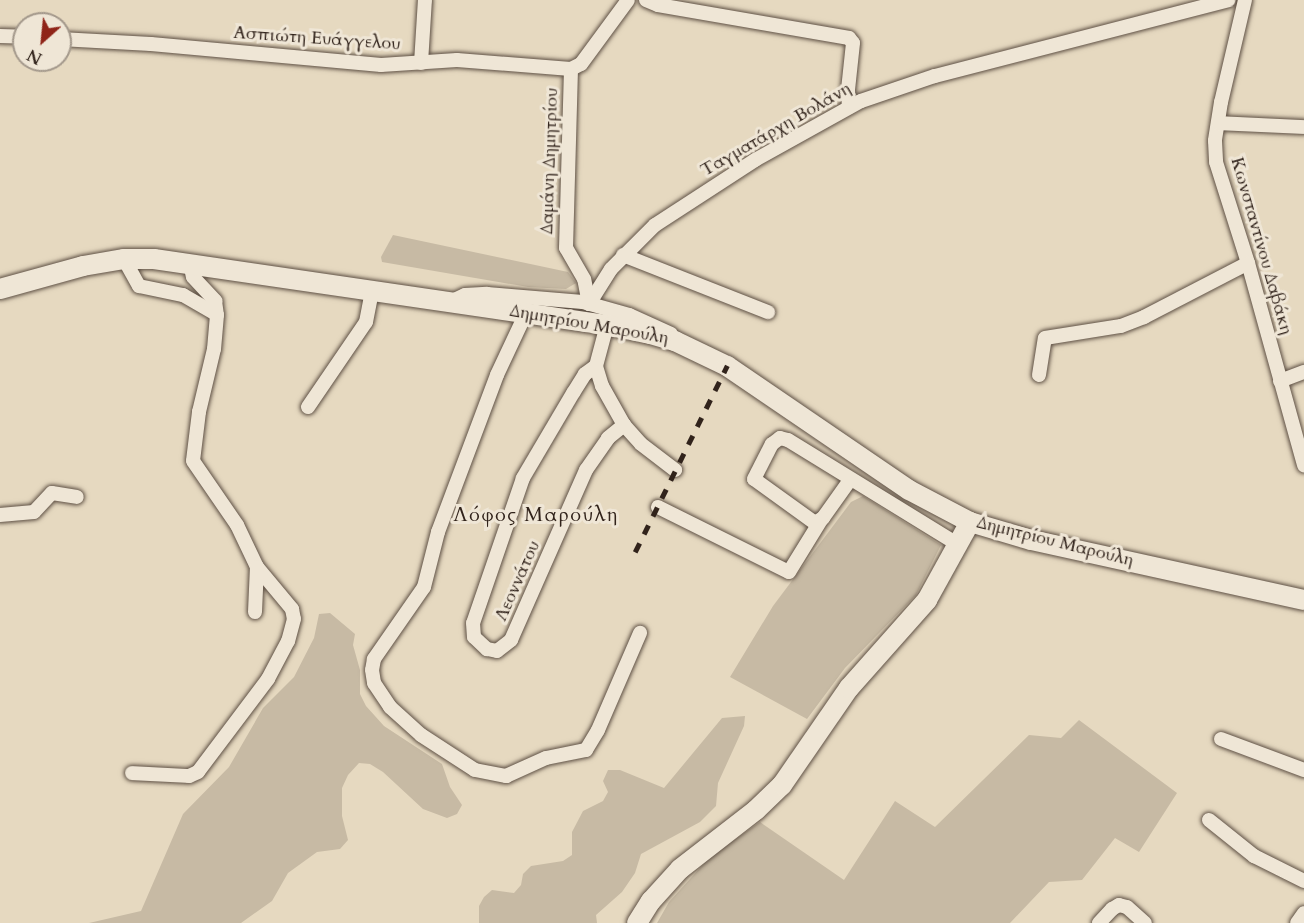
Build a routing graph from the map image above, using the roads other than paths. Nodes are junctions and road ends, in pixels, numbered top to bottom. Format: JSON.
{"nodes":[{"id":1,"x":425,"y":0,"type":"edge"},
{"id":2,"x":628,"y":0,"type":"edge"},
{"id":3,"x":646,"y":0,"type":"edge"},
{"id":4,"x":1228,"y":0,"type":"edge"},
{"id":5,"x":1245,"y":0,"type":"edge"},
{"id":6,"x":72,"y":40,"type":"edge"},
{"id":7,"x":421,"y":63,"type":"junction"},
{"id":8,"x":571,"y":69,"type":"junction"},
{"id":9,"x":849,"y":107,"type":"junction"},
{"id":10,"x":1218,"y":123,"type":"junction"},
{"id":11,"x":1304,"y":127,"type":"edge"},
{"id":12,"x":623,"y":255,"type":"junction"},
{"id":13,"x":124,"y":259,"type":"junction"},
{"id":14,"x":190,"y":263,"type":"junction"},
{"id":15,"x":1248,"y":263,"type":"junction"},
{"id":16,"x":0,"y":289,"type":"edge"},
{"id":17,"x":372,"y":290,"type":"junction"},
{"id":18,"x":451,"y":302,"type":"junction"},
{"id":19,"x":589,"y":304,"type":"junction"},
{"id":20,"x":768,"y":312,"type":"dead end"},
{"id":21,"x":526,"y":313,"type":"junction"},
{"id":22,"x":217,"y":315,"type":"junction"},
{"id":23,"x":607,"y":324,"type":"junction"},
{"id":24,"x":675,"y":341,"type":"junction"},
{"id":25,"x":596,"y":366,"type":"junction"},
{"id":26,"x":1304,"y":372,"type":"edge"},
{"id":27,"x":1039,"y":375,"type":"dead end"},
{"id":28,"x":1280,"y":381,"type":"junction"},
{"id":29,"x":308,"y":407,"type":"dead end"},
{"id":30,"x":624,"y":425,"type":"junction"},
{"id":31,"x":1304,"y":465,"type":"edge"},
{"id":32,"x":675,"y":470,"type":"dead end"},
{"id":33,"x":850,"y":480,"type":"junction"},
{"id":34,"x":76,"y":497,"type":"dead end"},
{"id":35,"x":658,"y":507,"type":"dead end"},
{"id":36,"x":0,"y":515,"type":"edge"},
{"id":37,"x":821,"y":520,"type":"junction"},
{"id":38,"x":970,"y":522,"type":"junction"},
{"id":39,"x":959,"y":545,"type":"junction"},
{"id":40,"x":257,"y":567,"type":"junction"},
{"id":41,"x":1304,"y":600,"type":"edge"},
{"id":42,"x":255,"y":612,"type":"dead end"},
{"id":43,"x":640,"y":633,"type":"dead end"},
{"id":44,"x":1221,"y":739,"type":"dead end"},
{"id":45,"x":1304,"y":770,"type":"edge"},
{"id":46,"x":132,"y":773,"type":"dead end"},
{"id":47,"x":1209,"y":820,"type":"dead end"},
{"id":48,"x":1304,"y":881,"type":"edge"},
{"id":49,"x":1304,"y":912,"type":"edge"},
{"id":50,"x":637,"y":923,"type":"edge"},
{"id":51,"x":1099,"y":923,"type":"edge"},
{"id":52,"x":1145,"y":923,"type":"edge"},
{"id":53,"x":1298,"y":923,"type":"edge"}],
"edges":[{"from":1,"to":7,"type":"street"},
{"from":2,"to":8,"type":"street","name":"Δαμάνη Δημητρίου"},
{"from":3,"to":9,"type":"street"},
{"from":4,"to":9,"type":"street","name":"Ταγματάρχη Βολάνη"},
{"from":5,"to":10,"type":"street","name":"Κωνσταντίνου Δαβάκη"},
{"from":6,"to":7,"type":"street","name":"Ασπιώτη Ευάγγελου"},
{"from":7,"to":8,"type":"street","name":"Ασπιώτη Ευάγγελου"},
{"from":8,"to":19,"type":"street","name":"Δαμάνη Δημητρίου"},
{"from":9,"to":12,"type":"street","name":"Ταγματάρχη Βολάνη"},
{"from":10,"to":11,"type":"street"},
{"from":10,"to":15,"type":"street","name":"Κωνσταντίνου Δαβάκη"},
{"from":12,"to":19,"type":"street","name":"Ταγματάρχη Βολάνη"},
{"from":12,"to":20,"type":"street"},
{"from":13,"to":14,"type":"main road","name":"Δημητρίου Μαρούλη"},
{"from":13,"to":16,"type":"main road","name":"Δημητρίου Μαρούλη"},
{"from":13,"to":22,"type":"street"},
{"from":14,"to":17,"type":"main road","name":"Δημητρίου Μαρούλη"},
{"from":14,"to":22,"type":"street"},
{"from":15,"to":27,"type":"street"},
{"from":15,"to":28,"type":"street","name":"Κωνσταντίνου Δαβάκη"},
{"from":17,"to":18,"type":"main road","name":"Δημητρίου Μαρούλη"},
{"from":17,"to":29,"type":"street"},
{"from":18,"to":19,"type":"street"},
{"from":18,"to":21,"type":"main road","name":"Δημητρίου Μαρούλη"},
{"from":19,"to":24,"type":"street"},
{"from":21,"to":23,"type":"main road","name":"Δημητρίου Μαρούλη"},
{"from":21,"to":43,"type":"street"},
{"from":22,"to":40,"type":"street"},
{"from":23,"to":24,"type":"main road","name":"Δημητρίου Μαρούλη"},
{"from":23,"to":25,"type":"street","name":"Λεοννάτου"},
{"from":24,"to":38,"type":"main road","name":"Δημητρίου Μαρούλη"},
{"from":25,"to":30,"type":"street"},
{"from":25,"to":30,"type":"street","name":"Λεοννάτου"},
{"from":26,"to":28,"type":"street"},
{"from":28,"to":31,"type":"street","name":"Κωνσταντίνου Δαβάκη"},
{"from":30,"to":32,"type":"street"},
{"from":33,"to":37,"type":"street"},
{"from":33,"to":37,"type":"street"},
{"from":33,"to":39,"type":"street"},
{"from":34,"to":36,"type":"street"},
{"from":35,"to":37,"type":"street"},
{"from":38,"to":39,"type":"main road"},
{"from":38,"to":41,"type":"main road","name":"Δημητρίου Μαρούλη"},
{"from":39,"to":50,"type":"main road"},
{"from":40,"to":42,"type":"street"},
{"from":40,"to":46,"type":"street"},
{"from":44,"to":45,"type":"street"},
{"from":47,"to":48,"type":"street"},
{"from":49,"to":53,"type":"street"},
{"from":51,"to":52,"type":"street"}]}
